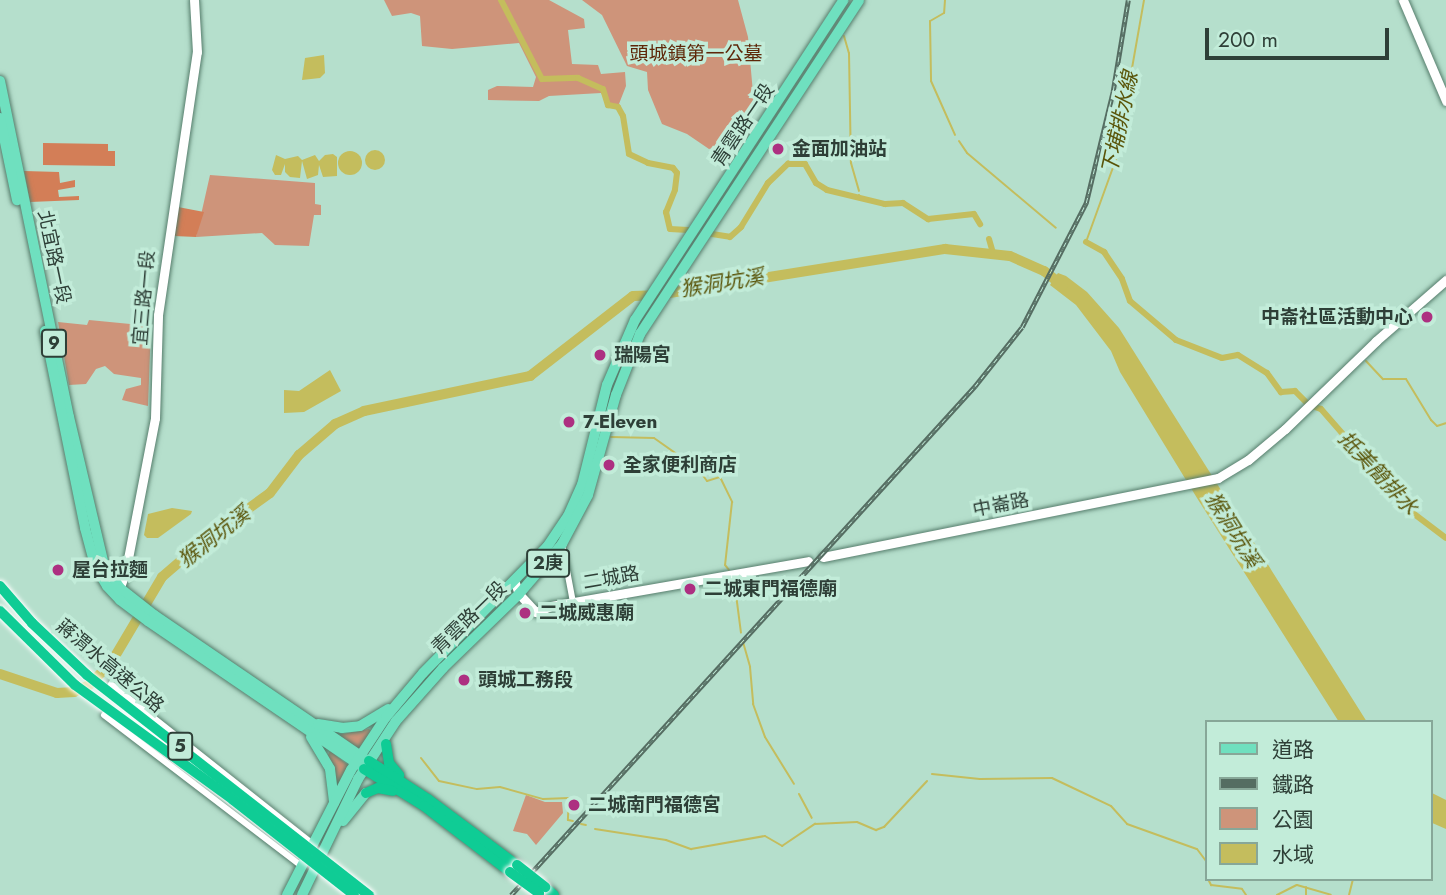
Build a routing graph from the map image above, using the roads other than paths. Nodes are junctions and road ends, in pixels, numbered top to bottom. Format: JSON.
{"nodes":[{"id":1,"x":194,"y":0,"type":"edge"},
{"id":2,"x":844,"y":0,"type":"edge"},
{"id":3,"x":859,"y":0,"type":"edge"},
{"id":4,"x":1402,"y":0,"type":"edge"},
{"id":5,"x":0,"y":81,"type":"edge"},
{"id":6,"x":1446,"y":101,"type":"edge"},
{"id":7,"x":0,"y":118,"type":"edge"},
{"id":8,"x":1446,"y":280,"type":"edge"},
{"id":9,"x":562,"y":544,"type":"junction"},
{"id":10,"x":823,"y":558,"type":"dead end"},
{"id":11,"x":807,"y":561,"type":"dead end"},
{"id":12,"x":515,"y":583,"type":"junction"},
{"id":13,"x":0,"y":586,"type":"edge"},
{"id":14,"x":519,"y":594,"type":"junction"},
{"id":15,"x":122,"y":595,"type":"junction"},
{"id":16,"x":573,"y":603,"type":"junction"},
{"id":17,"x":0,"y":611,"type":"edge"},
{"id":18,"x":489,"y":616,"type":"junction"},
{"id":19,"x":111,"y":684,"type":"dead end"},
{"id":20,"x":402,"y":697,"type":"junction"},
{"id":21,"x":104,"y":715,"type":"dead end"},
{"id":22,"x":311,"y":727,"type":"junction"},
{"id":23,"x":386,"y":740,"type":"junction"},
{"id":24,"x":362,"y":762,"type":"junction"},
{"id":25,"x":366,"y":793,"type":"joint"},
{"id":26,"x":426,"y":803,"type":"junction"},
{"id":27,"x":334,"y":804,"type":"junction"},
{"id":28,"x":332,"y":835,"type":"junction"},
{"id":29,"x":314,"y":845,"type":"junction"},
{"id":30,"x":303,"y":867,"type":"junction"},
{"id":31,"x":542,"y":892,"type":"edge"},
{"id":32,"x":287,"y":895,"type":"edge"},
{"id":33,"x":302,"y":895,"type":"edge"},
{"id":34,"x":354,"y":895,"type":"edge"},
{"id":35,"x":369,"y":895,"type":"edge"},
{"id":36,"x":554,"y":895,"type":"edge"}],
"edges":[{"from":1,"to":15,"type":"street","name":"宜三路一段"},
{"from":2,"to":12,"type":"main road","name":"青雲路一段","number":"2庚"},
{"from":3,"to":9,"type":"main road","name":"青雲路一段","number":"2庚"},
{"from":4,"to":6,"type":"street"},
{"from":5,"to":15,"type":"main road","name":"北宜路一段","number":"9"},
{"from":7,"to":15,"type":"main road","name":"北宜路一段","number":"9"},
{"from":8,"to":10,"type":"street","name":"中崙路"},
{"from":9,"to":14,"type":"main road","name":"青雲路一段","number":"2庚"},
{"from":9,"to":16,"type":"street"},
{"from":11,"to":16,"type":"street","name":"二城路"},
{"from":12,"to":14,"type":"street"},
{"from":12,"to":18,"type":"main road","name":"青雲路一段","number":"2庚"},
{"from":13,"to":35,"type":"highway","name":"蔣渭水高速公路","number":"5","bridge":true},
{"from":14,"to":16,"type":"street","name":"二城路"},
{"from":14,"to":18,"type":"main road","name":"青雲路一段","number":"2庚"},
{"from":15,"to":22,"type":"main road","number":"9"},
{"from":17,"to":34,"type":"highway","name":"蔣渭水高速公路","number":"5","bridge":true},
{"from":18,"to":20,"type":"main road","name":"青雲路一段","number":"2庚"},
{"from":18,"to":23,"type":"main road","name":"青雲路一段","number":"2庚"},
{"from":19,"to":29,"type":"street"},
{"from":20,"to":22,"type":"main road"},
{"from":20,"to":24,"type":"main road","name":"青雲路一段","number":"2庚"},
{"from":21,"to":30,"type":"street"},
{"from":22,"to":24,"type":"main road","number":"9"},
{"from":22,"to":27,"type":"main road"},
{"from":23,"to":24,"type":"main road","name":"青雲路一段","number":"2庚"},
{"from":23,"to":26,"type":"highway"},
{"from":24,"to":26,"type":"highway"},
{"from":24,"to":27,"type":"main road","name":"青雲路一段"},
{"from":24,"to":28,"type":"main road","name":"青雲路一段"},
{"from":25,"to":26,"type":"highway"},
{"from":25,"to":28,"type":"main road"},
{"from":26,"to":31,"type":"highway","bridge":true},
{"from":27,"to":29,"type":"main road","name":"青雲路一段"},
{"from":28,"to":33,"type":"main road","name":"青雲路一段"},
{"from":29,"to":30,"type":"main road","name":"青雲路一段"},
{"from":30,"to":32,"type":"main road","name":"青雲路一段"},
{"from":31,"to":36,"type":"highway"}]}
